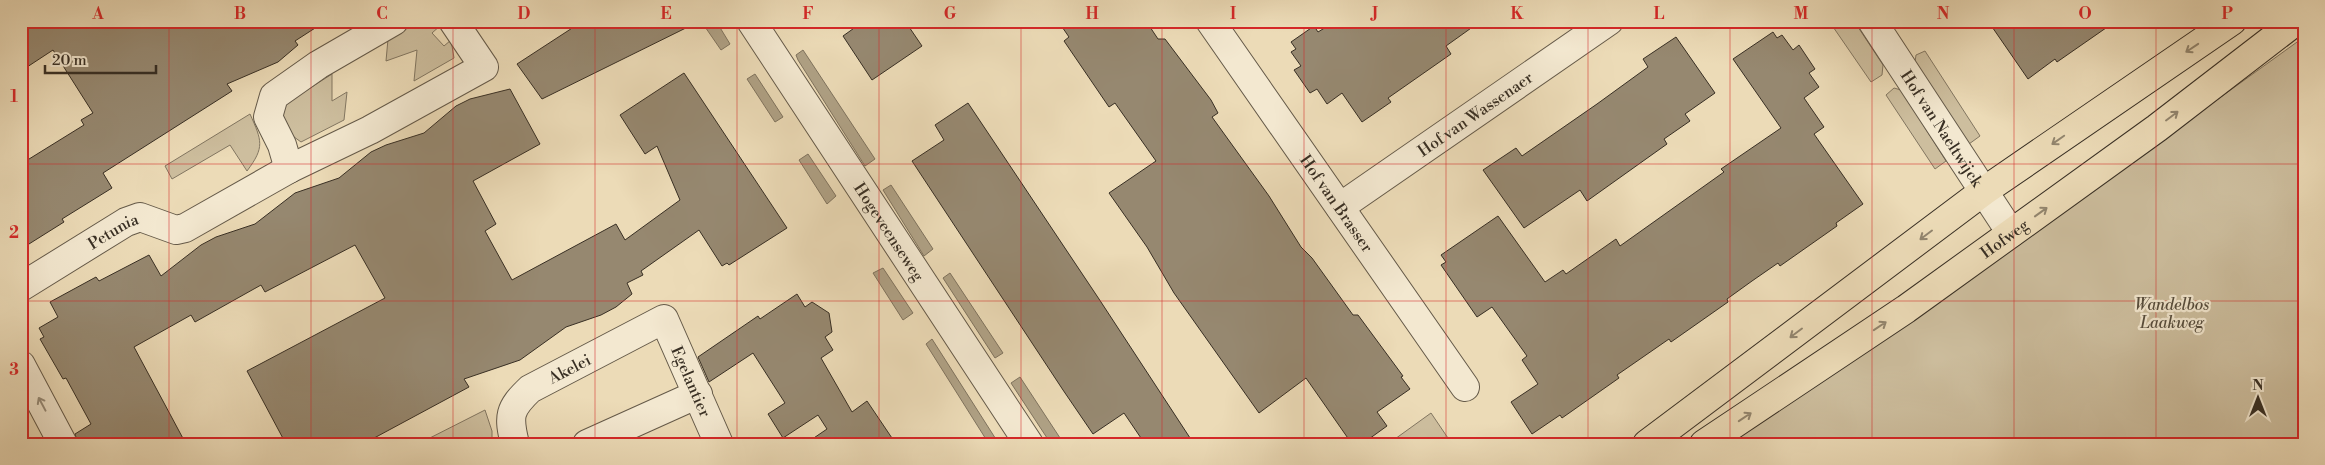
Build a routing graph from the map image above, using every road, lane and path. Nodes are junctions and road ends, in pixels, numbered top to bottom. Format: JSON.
{"nodes":[{"id":1,"x":394,"y":21,"type":"edge"},
{"id":2,"x":454,"y":21,"type":"edge"},
{"id":3,"x":751,"y":21,"type":"edge"},
{"id":4,"x":1210,"y":21,"type":"edge"},
{"id":5,"x":1608,"y":21,"type":"edge"},
{"id":6,"x":1872,"y":21,"type":"edge"},
{"id":7,"x":2232,"y":21,"type":"edge"},
{"id":8,"x":2296,"y":21,"type":"edge"},
{"id":9,"x":288,"y":169,"type":"junction"},
{"id":10,"x":1984,"y":191,"type":"junction"},
{"id":11,"x":1340,"y":207,"type":"junction"},
{"id":12,"x":2011,"y":233,"type":"junction"},
{"id":13,"x":21,"y":288,"type":"edge"},
{"id":14,"x":664,"y":319,"type":"joint"},
{"id":15,"x":21,"y":365,"type":"edge"},
{"id":16,"x":1465,"y":387,"type":"dead end"},
{"id":17,"x":698,"y":394,"type":"junction"},
{"id":18,"x":63,"y":444,"type":"edge"},
{"id":19,"x":515,"y":444,"type":"edge"},
{"id":20,"x":587,"y":444,"type":"edge"},
{"id":21,"x":719,"y":444,"type":"edge"},
{"id":22,"x":1028,"y":444,"type":"edge"},
{"id":23,"x":1648,"y":444,"type":"edge"},
{"id":24,"x":1704,"y":444,"type":"edge"}],
"edges":[{"from":1,"to":9,"type":"street"},
{"from":2,"to":9,"type":"street","name":"Petunia"},
{"from":3,"to":22,"type":"street","name":"Hogeveenseweg"},
{"from":4,"to":11,"type":"street","name":"Hof van Brasser"},
{"from":5,"to":11,"type":"street","name":"Hof van Wassenaer"},
{"from":6,"to":10,"type":"street","name":"Hof van Naeltwijck"},
{"from":7,"to":10,"type":"main road","one_way":true},
{"from":12,"to":8,"type":"main road","name":"Hofweg","one_way":true},
{"from":9,"to":13,"type":"street","name":"Petunia"},
{"from":10,"to":12,"type":"street","name":"Hof van Naeltwijck"},
{"from":10,"to":23,"type":"main road","one_way":true},
{"from":11,"to":16,"type":"street","name":"Hof van Brasser"},
{"from":24,"to":12,"type":"main road","name":"Hofweg","one_way":true},
{"from":14,"to":17,"type":"street","name":"Egelantier"},
{"from":14,"to":19,"type":"street","name":"Akelei"},
{"from":18,"to":15,"type":"street","one_way":true},
{"from":17,"to":20,"type":"street"},
{"from":17,"to":21,"type":"street","name":"Egelantier"}]}
